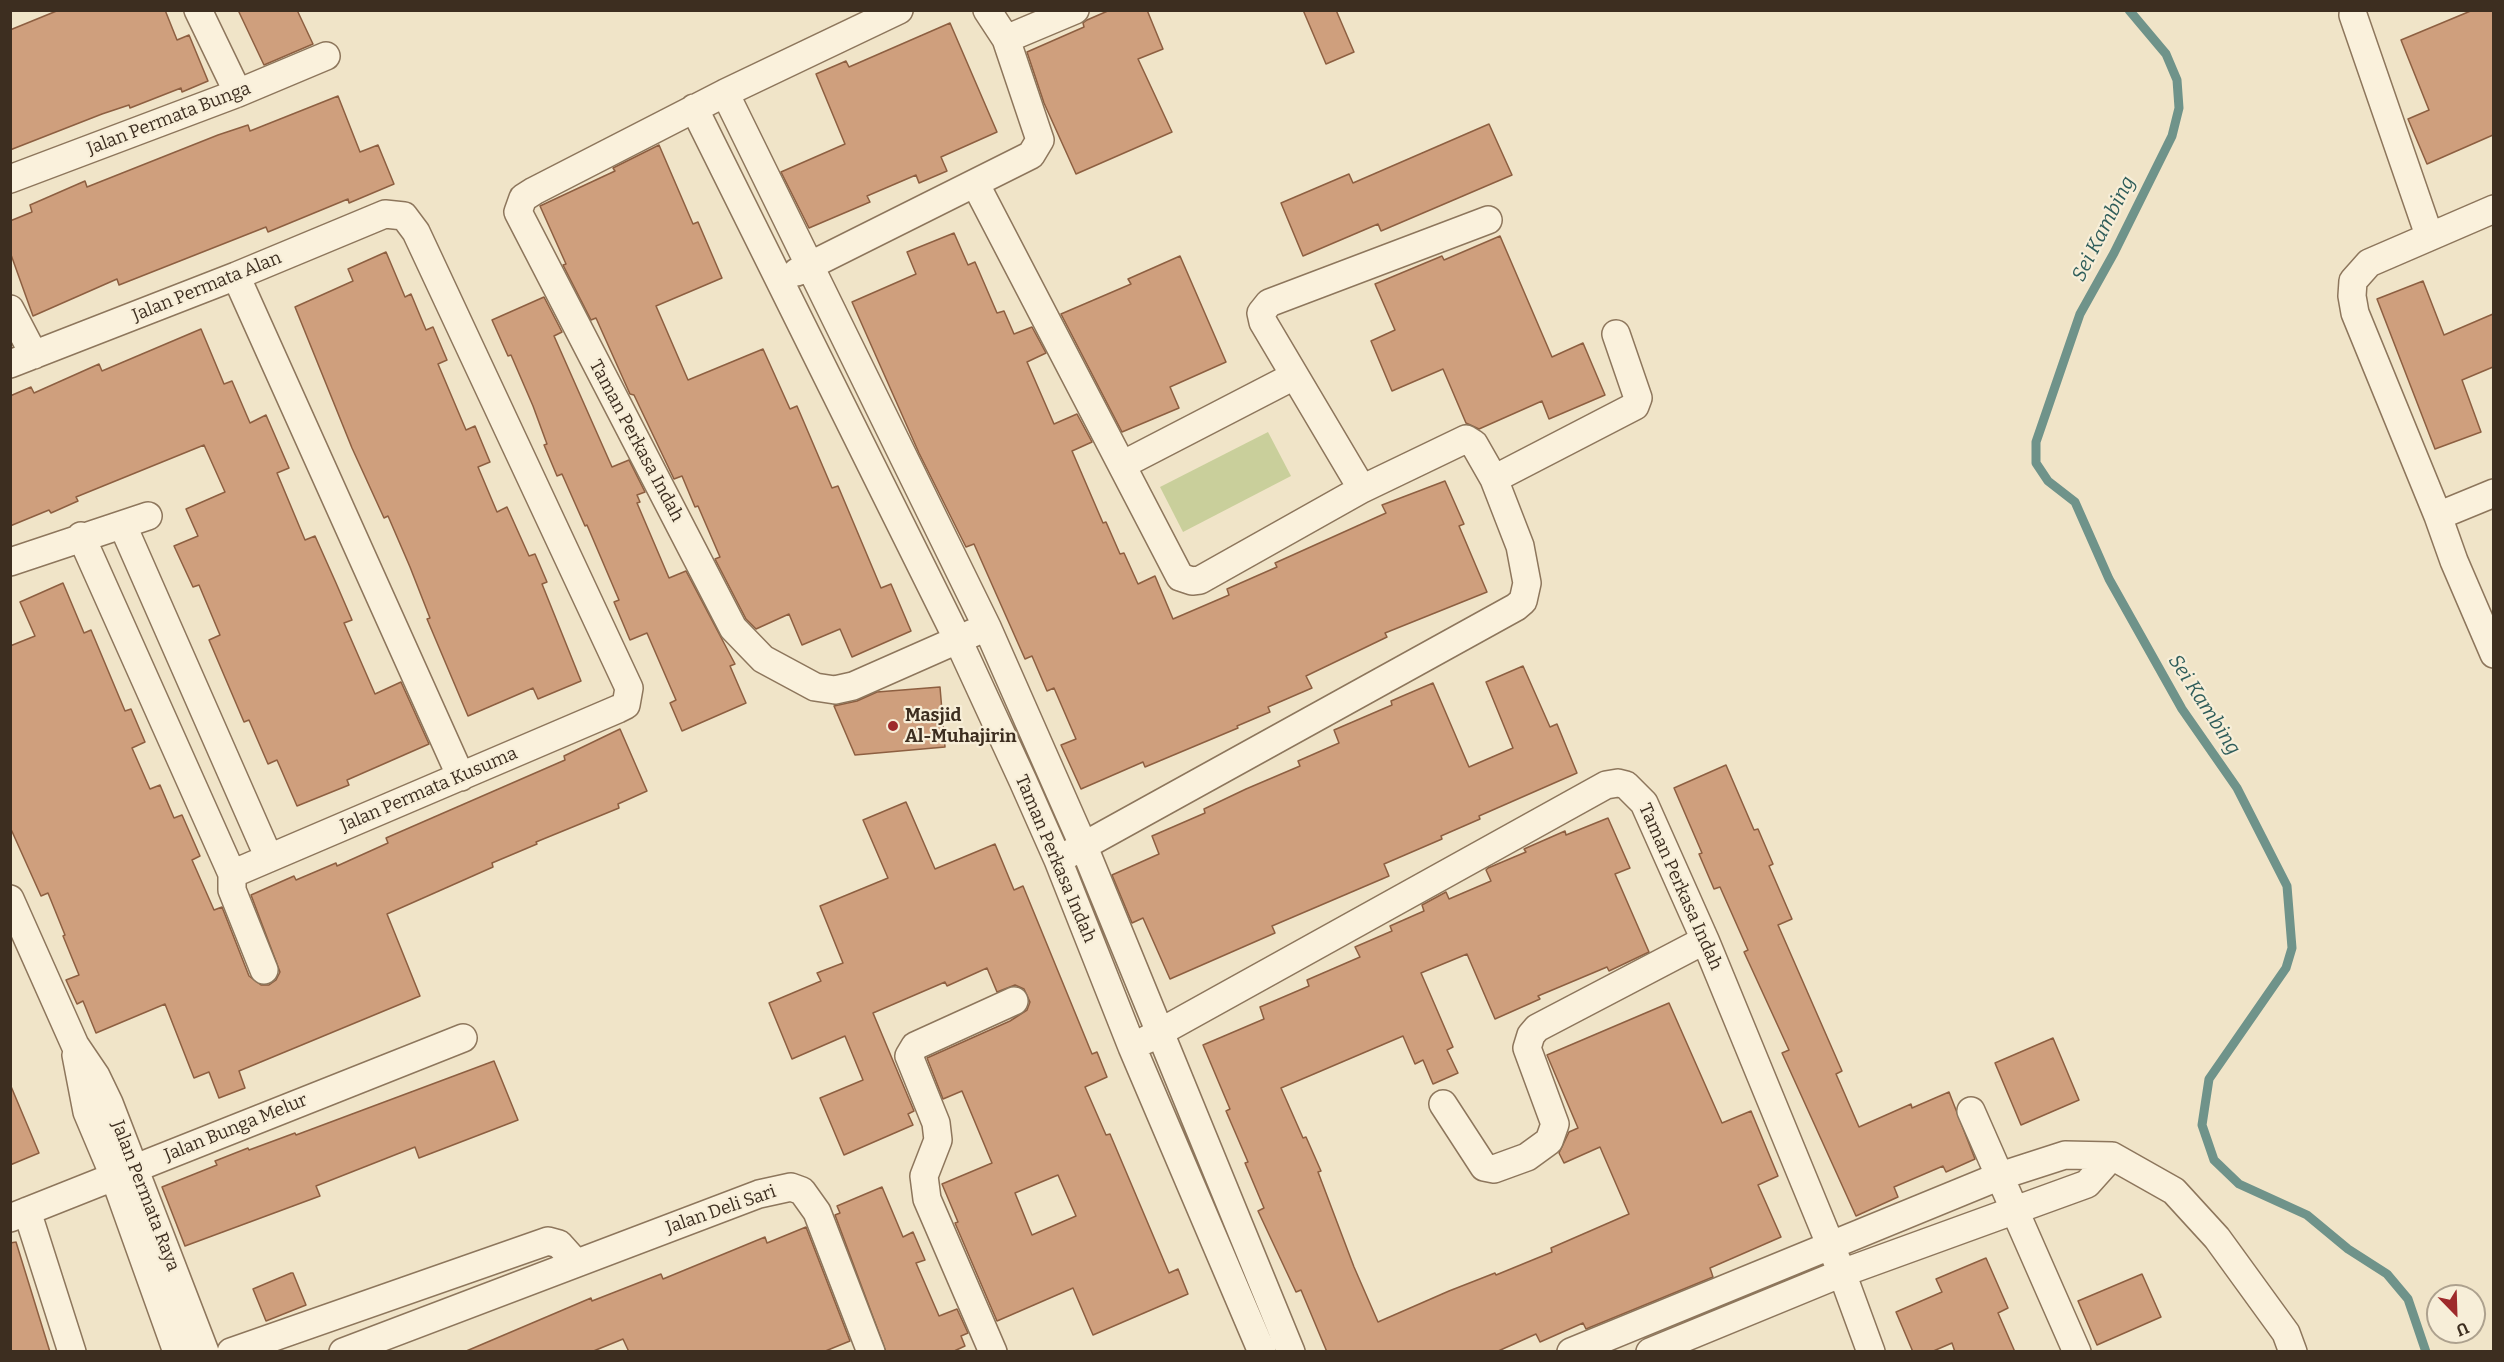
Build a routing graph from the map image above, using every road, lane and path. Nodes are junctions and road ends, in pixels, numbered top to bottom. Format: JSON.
{"nodes":[{"id":1,"x":198,"y":10,"type":"edge"},
{"id":2,"x":899,"y":10,"type":"edge"},
{"id":3,"x":987,"y":10,"type":"edge"},
{"id":4,"x":1075,"y":10,"type":"edge"},
{"id":5,"x":2356,"y":12,"type":"edge"},
{"id":6,"x":1006,"y":39,"type":"junction"},
{"id":7,"x":326,"y":56,"type":"dead end"},
{"id":8,"x":238,"y":93,"type":"junction"},
{"id":9,"x":725,"y":93,"type":"junction"},
{"id":10,"x":694,"y":108,"type":"junction"},
{"id":11,"x":10,"y":179,"type":"edge"},
{"id":12,"x":976,"y":185,"type":"junction"},
{"id":13,"x":2493,"y":209,"type":"edge"},
{"id":14,"x":1488,"y":220,"type":"dead end"},
{"id":15,"x":2429,"y":235,"type":"junction"},
{"id":16,"x":811,"y":265,"type":"junction"},
{"id":17,"x":236,"y":276,"type":"junction"},
{"id":18,"x":778,"y":281,"type":"junction"},
{"id":19,"x":10,"y":309,"type":"edge"},
{"id":20,"x":1616,"y":334,"type":"dead end"},
{"id":21,"x":22,"y":359,"type":"edge"},
{"id":22,"x":1294,"y":376,"type":"junction"},
{"id":23,"x":1122,"y":465,"type":"junction"},
{"id":24,"x":1494,"y":479,"type":"junction"},
{"id":25,"x":1362,"y":489,"type":"junction"},
{"id":26,"x":2493,"y":493,"type":"edge"},
{"id":27,"x":148,"y":516,"type":"dead end"},
{"id":28,"x":2438,"y":516,"type":"junction"},
{"id":29,"x":123,"y":526,"type":"junction"},
{"id":30,"x":81,"y":536,"type":"junction"},
{"id":31,"x":10,"y":562,"type":"edge"},
{"id":32,"x":987,"y":627,"type":"junction"},
{"id":33,"x":958,"y":640,"type":"junction"},
{"id":34,"x":2493,"y":654,"type":"edge"},
{"id":35,"x":626,"y":705,"type":"joint"},
{"id":36,"x":461,"y":777,"type":"junction"},
{"id":37,"x":1084,"y":848,"type":"junction"},
{"id":38,"x":269,"y":858,"type":"junction"},
{"id":39,"x":1058,"y":860,"type":"junction"},
{"id":40,"x":232,"y":874,"type":"junction"},
{"id":41,"x":10,"y":899,"type":"edge"},
{"id":42,"x":1705,"y":940,"type":"junction"},
{"id":43,"x":264,"y":970,"type":"dead end"},
{"id":44,"x":1014,"y":1001,"type":"dead end"},
{"id":45,"x":1161,"y":1032,"type":"junction"},
{"id":46,"x":463,"y":1038,"type":"dead end"},
{"id":47,"x":1132,"y":1047,"type":"junction"},
{"id":48,"x":1443,"y":1104,"type":"dead end"},
{"id":49,"x":1971,"y":1111,"type":"dead end"},
{"id":50,"x":2112,"y":1156,"type":"junction"},
{"id":51,"x":124,"y":1172,"type":"junction"},
{"id":52,"x":2000,"y":1176,"type":"junction"},
{"id":53,"x":1929,"y":1206,"type":"junction"},
{"id":54,"x":2016,"y":1210,"type":"junction"},
{"id":55,"x":19,"y":1215,"type":"edge"},
{"id":56,"x":1943,"y":1236,"type":"junction"},
{"id":57,"x":1831,"y":1246,"type":"junction"},
{"id":58,"x":576,"y":1263,"type":"junction"},
{"id":59,"x":1842,"y":1273,"type":"junction"},
{"id":60,"x":867,"y":1350,"type":"edge"},
{"id":61,"x":72,"y":1352,"type":"edge"},
{"id":62,"x":177,"y":1352,"type":"edge"},
{"id":63,"x":205,"y":1352,"type":"edge"},
{"id":64,"x":231,"y":1352,"type":"edge"},
{"id":65,"x":343,"y":1352,"type":"edge"},
{"id":66,"x":993,"y":1352,"type":"edge"},
{"id":67,"x":1262,"y":1352,"type":"edge"},
{"id":68,"x":1291,"y":1352,"type":"edge"},
{"id":69,"x":1570,"y":1352,"type":"edge"},
{"id":70,"x":1650,"y":1352,"type":"edge"},
{"id":71,"x":1871,"y":1352,"type":"edge"},
{"id":72,"x":2077,"y":1352,"type":"edge"},
{"id":73,"x":2293,"y":1352,"type":"edge"}],
"edges":[{"from":1,"to":8,"type":"street"},
{"from":2,"to":9,"type":"street"},
{"from":3,"to":6,"type":"street"},
{"from":4,"to":6,"type":"street"},
{"from":5,"to":15,"type":"street"},
{"from":6,"to":12,"type":"street"},
{"from":7,"to":8,"type":"street","name":"Jalan Permata Bunga"},
{"from":8,"to":11,"type":"street","name":"Jalan Permata Bunga"},
{"from":9,"to":10,"type":"street","name":"Taman Perkasa Indah"},
{"from":9,"to":16,"type":"street","name":"Taman Perkasa Indah"},
{"from":10,"to":18,"type":"street","name":"Taman Perkasa Indah"},
{"from":10,"to":33,"type":"street","name":"Taman Perkasa Indah"},
{"from":12,"to":16,"type":"street"},
{"from":12,"to":23,"type":"street"},
{"from":13,"to":15,"type":"street"},
{"from":14,"to":22,"type":"street"},
{"from":15,"to":28,"type":"street"},
{"from":16,"to":18,"type":"street"},
{"from":16,"to":32,"type":"street","name":"Taman Perkasa Indah"},
{"from":17,"to":21,"type":"street","name":"Jalan Permata Alan"},
{"from":17,"to":35,"type":"street","name":"Jalan Permata Alan"},
{"from":17,"to":36,"type":"street"},
{"from":18,"to":33,"type":"street","name":"Taman Perkasa Indah"},
{"from":19,"to":21,"type":"street"},
{"from":20,"to":24,"type":"street"},
{"from":22,"to":23,"type":"street"},
{"from":22,"to":25,"type":"street"},
{"from":23,"to":25,"type":"street"},
{"from":24,"to":25,"type":"street"},
{"from":24,"to":37,"type":"street"},
{"from":26,"to":28,"type":"street"},
{"from":27,"to":29,"type":"street"},
{"from":28,"to":34,"type":"street"},
{"from":29,"to":30,"type":"street"},
{"from":29,"to":38,"type":"street"},
{"from":30,"to":31,"type":"street"},
{"from":30,"to":40,"type":"street"},
{"from":32,"to":33,"type":"street","name":"Taman Perkasa Indah"},
{"from":32,"to":37,"type":"street","name":"Taman Perkasa Indah"},
{"from":33,"to":39,"type":"street","name":"Taman Perkasa Indah"},
{"from":35,"to":36,"type":"street","name":"Jalan Permata Kusuma"},
{"from":36,"to":38,"type":"street","name":"Jalan Permata Kusuma"},
{"from":37,"to":39,"type":"street"},
{"from":37,"to":45,"type":"street","name":"Taman Perkasa Indah"},
{"from":38,"to":40,"type":"street","name":"Jalan Permata Kusuma"},
{"from":39,"to":47,"type":"street","name":"Taman Perkasa Indah"},
{"from":40,"to":43,"type":"street"},
{"from":41,"to":51,"type":"street","name":"Jalan Permata Raya"},
{"from":42,"to":45,"type":"street","name":"Taman Perkasa Indah"},
{"from":42,"to":48,"type":"street"},
{"from":42,"to":57,"type":"street","name":"Taman Perkasa Indah"},
{"from":44,"to":66,"type":"street"},
{"from":45,"to":47,"type":"street","name":"Taman Perkasa Indah"},
{"from":45,"to":68,"type":"street","name":"Taman Perkasa Indah"},
{"from":46,"to":51,"type":"street","name":"Jalan Bunga Melur"},
{"from":47,"to":67,"type":"street","name":"Taman Perkasa Indah"},
{"from":49,"to":52,"type":"street"},
{"from":50,"to":52,"type":"street"},
{"from":50,"to":54,"type":"street"},
{"from":50,"to":73,"type":"street"},
{"from":51,"to":55,"type":"street","name":"Jalan Bunga Melur"},
{"from":51,"to":62,"type":"street","name":"Jalan Permata Raya"},
{"from":51,"to":63,"type":"street","name":"Jalan Permata Raya"},
{"from":52,"to":53,"type":"street"},
{"from":52,"to":54,"type":"street"},
{"from":53,"to":56,"type":"street"},
{"from":53,"to":57,"type":"street"},
{"from":54,"to":56,"type":"street"},
{"from":54,"to":72,"type":"street"},
{"from":55,"to":61,"type":"street"},
{"from":56,"to":59,"type":"street"},
{"from":57,"to":59,"type":"street","name":"Taman Perkasa Indah"},
{"from":57,"to":69,"type":"street"},
{"from":58,"to":60,"type":"street","name":"Jalan Deli Sari"},
{"from":58,"to":64,"type":"street"},
{"from":58,"to":65,"type":"street","name":"Jalan Deli Sari"},
{"from":59,"to":70,"type":"street"},
{"from":59,"to":71,"type":"street","name":"Taman Perkasa Indah"}]}
